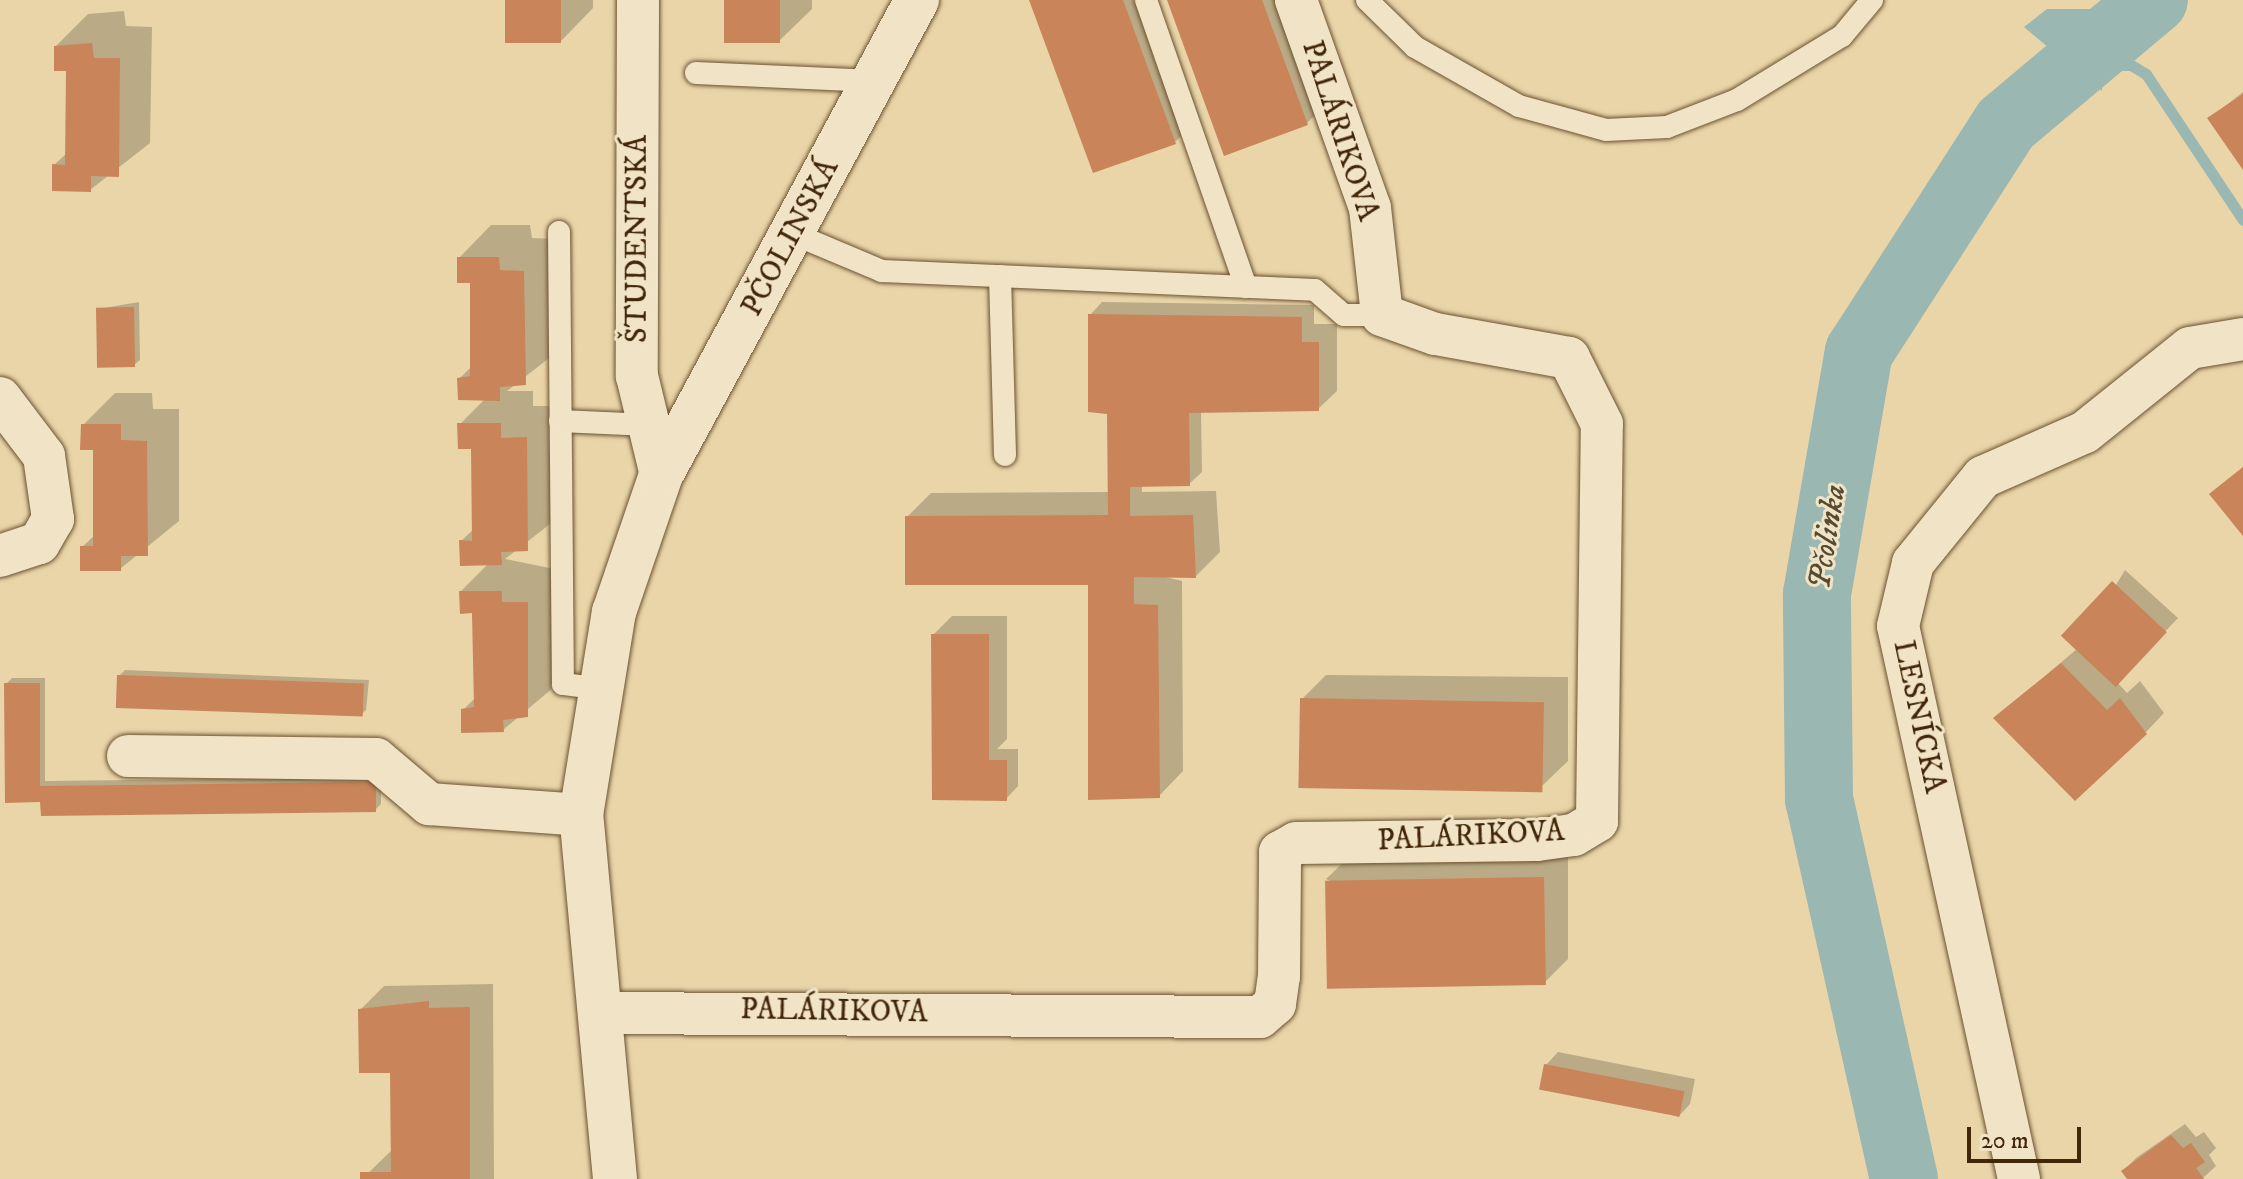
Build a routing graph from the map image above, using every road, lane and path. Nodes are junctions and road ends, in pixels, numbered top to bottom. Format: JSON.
{"nodes":[{"id":1,"x":638,"y":0,"type":"edge"},
{"id":2,"x":917,"y":0,"type":"edge"},
{"id":3,"x":1146,"y":0,"type":"edge"},
{"id":4,"x":1296,"y":0,"type":"edge"},
{"id":5,"x":1367,"y":0,"type":"edge"},
{"id":6,"x":1872,"y":0,"type":"edge"},
{"id":7,"x":696,"y":73,"type":"dead end"},
{"id":8,"x":874,"y":81,"type":"junction"},
{"id":9,"x":559,"y":232,"type":"dead end"},
{"id":10,"x":794,"y":234,"type":"junction"},
{"id":11,"x":1000,"y":276,"type":"junction"},
{"id":12,"x":1246,"y":287,"type":"junction"},
{"id":13,"x":1382,"y":315,"type":"junction"},
{"id":14,"x":2243,"y":339,"type":"edge"},
{"id":15,"x":0,"y":398,"type":"edge"},
{"id":16,"x":560,"y":421,"type":"junction"},
{"id":17,"x":649,"y":425,"type":"junction"},
{"id":18,"x":1005,"y":455,"type":"dead end"},
{"id":19,"x":661,"y":475,"type":"junction"},
{"id":20,"x":0,"y":556,"type":"edge"},
{"id":21,"x":601,"y":689,"type":"junction"},
{"id":22,"x":128,"y":756,"type":"dead end"},
{"id":23,"x":581,"y":815,"type":"junction"},
{"id":24,"x":600,"y":1013,"type":"junction"},
{"id":25,"x":615,"y":1179,"type":"edge"},
{"id":26,"x":2019,"y":1179,"type":"edge"}],
"edges":[{"from":1,"to":17,"type":"street","name":"ŠTUDENTSKÁ"},
{"from":2,"to":8,"type":"main road","name":"PČOLINSKÁ"},
{"from":3,"to":12,"type":"lane"},
{"from":4,"to":13,"type":"street","name":"PALÁRIKOVA"},
{"from":5,"to":6,"type":"lane"},
{"from":7,"to":8,"type":"lane"},
{"from":8,"to":10,"type":"main road","name":"PČOLINSKÁ"},
{"from":9,"to":16,"type":"lane"},
{"from":10,"to":11,"type":"lane"},
{"from":10,"to":19,"type":"main road","name":"PČOLINSKÁ"},
{"from":11,"to":12,"type":"lane"},
{"from":11,"to":18,"type":"lane"},
{"from":12,"to":13,"type":"lane"},
{"from":13,"to":24,"type":"street","name":"PALÁRIKOVA"},
{"from":14,"to":26,"type":"street","name":"LESNÍCKA"},
{"from":15,"to":20,"type":"street"},
{"from":16,"to":17,"type":"lane"},
{"from":16,"to":21,"type":"lane"},
{"from":17,"to":19,"type":"street","name":"ŠTUDENTSKÁ"},
{"from":19,"to":21,"type":"main road","name":"PČOLINSKÁ"},
{"from":21,"to":23,"type":"main road","name":"PČOLINSKÁ"},
{"from":22,"to":23,"type":"street"},
{"from":23,"to":24,"type":"main road","name":"PČOLINSKÁ"},
{"from":24,"to":25,"type":"main road","name":"PČOLINSKÁ"}]}
